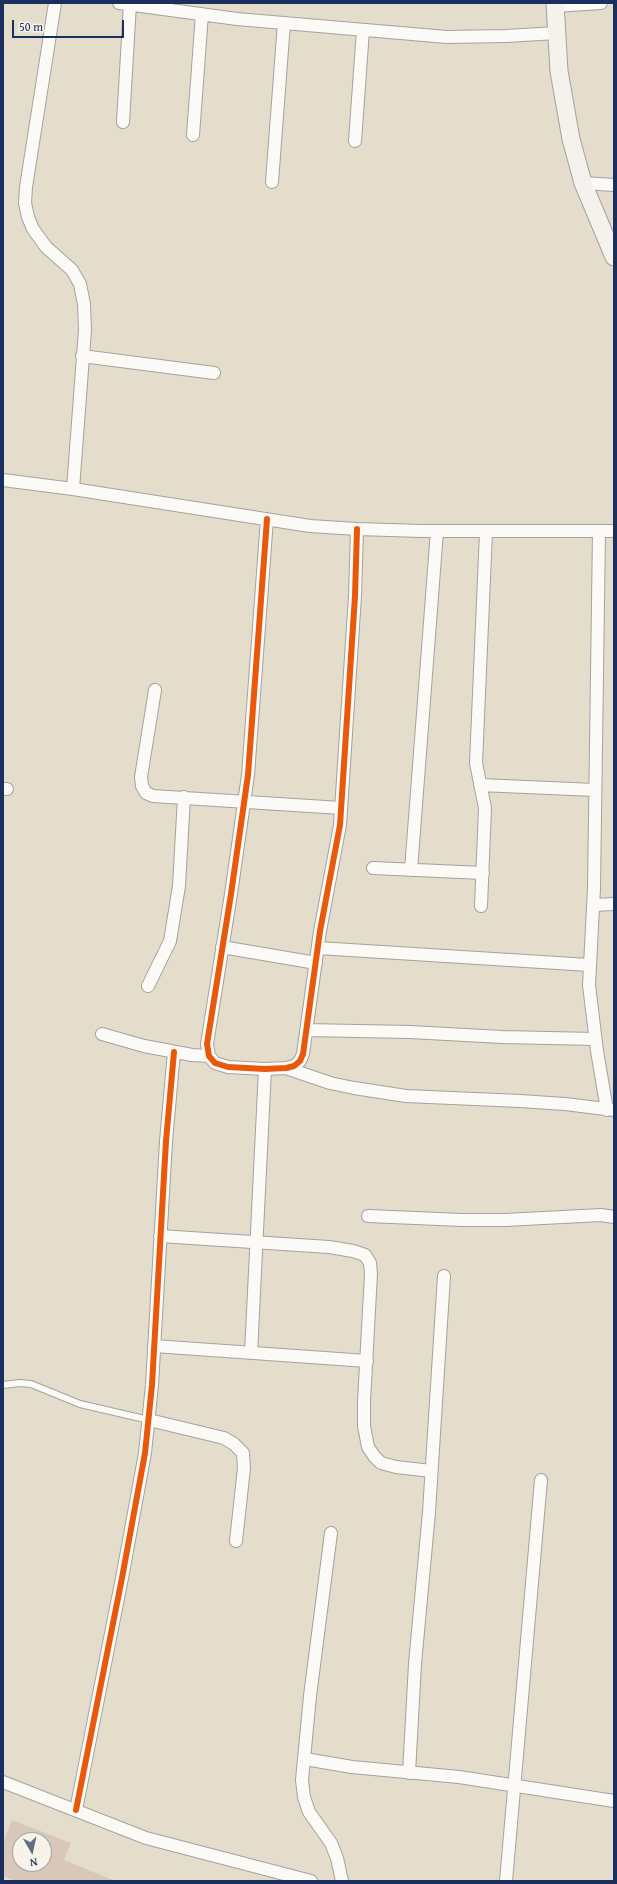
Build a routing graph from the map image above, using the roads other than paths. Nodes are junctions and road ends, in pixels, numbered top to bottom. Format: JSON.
{"nodes":[{"id":1,"x":54,"y":3,"type":"edge"},
{"id":2,"x":601,"y":3,"type":"edge"},
{"id":3,"x":125,"y":4,"type":"edge"},
{"id":4,"x":555,"y":5,"type":"edge"},
{"id":5,"x":202,"y":14,"type":"junction"},
{"id":6,"x":284,"y":23,"type":"junction"},
{"id":7,"x":364,"y":30,"type":"junction"},
{"id":8,"x":557,"y":33,"type":"junction"},
{"id":9,"x":123,"y":122,"type":"dead end"},
{"id":10,"x":193,"y":135,"type":"dead end"},
{"id":11,"x":355,"y":141,"type":"dead end"},
{"id":12,"x":272,"y":182,"type":"dead end"},
{"id":13,"x":583,"y":184,"type":"junction"},
{"id":14,"x":614,"y":185,"type":"edge"},
{"id":15,"x":614,"y":257,"type":"edge"},
{"id":16,"x":82,"y":356,"type":"junction"},
{"id":17,"x":214,"y":374,"type":"dead end"},
{"id":18,"x":3,"y":480,"type":"edge"},
{"id":19,"x":73,"y":489,"type":"junction"},
{"id":20,"x":267,"y":519,"type":"junction"},
{"id":21,"x":358,"y":529,"type":"junction"},
{"id":22,"x":437,"y":531,"type":"junction"},
{"id":23,"x":486,"y":532,"type":"junction"},
{"id":24,"x":599,"y":532,"type":"junction"},
{"id":25,"x":614,"y":532,"type":"edge"},
{"id":26,"x":155,"y":690,"type":"dead end"},
{"id":27,"x":480,"y":785,"type":"junction"},
{"id":28,"x":596,"y":790,"type":"junction"},
{"id":29,"x":184,"y":797,"type":"junction"},
{"id":30,"x":244,"y":801,"type":"junction"},
{"id":31,"x":341,"y":808,"type":"junction"},
{"id":32,"x":373,"y":868,"type":"dead end"},
{"id":33,"x":411,"y":870,"type":"junction"},
{"id":34,"x":483,"y":873,"type":"junction"},
{"id":35,"x":614,"y":904,"type":"edge"},
{"id":36,"x":593,"y":905,"type":"junction"},
{"id":37,"x":481,"y":906,"type":"dead end"},
{"id":38,"x":222,"y":948,"type":"junction"},
{"id":39,"x":318,"y":948,"type":"junction"},
{"id":40,"x":316,"y":963,"type":"junction"},
{"id":41,"x":589,"y":965,"type":"junction"},
{"id":42,"x":148,"y":986,"type":"dead end"},
{"id":43,"x":306,"y":1030,"type":"junction"},
{"id":44,"x":102,"y":1034,"type":"dead end"},
{"id":45,"x":595,"y":1039,"type":"junction"},
{"id":46,"x":174,"y":1052,"type":"junction"},
{"id":47,"x":209,"y":1056,"type":"junction"},
{"id":48,"x":286,"y":1068,"type":"junction"},
{"id":49,"x":265,"y":1069,"type":"junction"},
{"id":50,"x":611,"y":1110,"type":"edge"},
{"id":51,"x":368,"y":1216,"type":"dead end"},
{"id":52,"x":614,"y":1217,"type":"edge"},
{"id":53,"x":160,"y":1236,"type":"junction"},
{"id":54,"x":257,"y":1241,"type":"junction"},
{"id":55,"x":444,"y":1276,"type":"dead end"},
{"id":56,"x":154,"y":1346,"type":"junction"},
{"id":57,"x":251,"y":1353,"type":"junction"},
{"id":58,"x":367,"y":1361,"type":"junction"},
{"id":59,"x":4,"y":1384,"type":"edge"},
{"id":60,"x":149,"y":1420,"type":"junction"},
{"id":61,"x":431,"y":1471,"type":"junction"},
{"id":62,"x":541,"y":1480,"type":"dead end"},
{"id":63,"x":331,"y":1533,"type":"dead end"},
{"id":64,"x":236,"y":1541,"type":"dead end"},
{"id":65,"x":305,"y":1759,"type":"junction"},
{"id":66,"x":409,"y":1773,"type":"junction"},
{"id":67,"x":3,"y":1782,"type":"edge"},
{"id":68,"x":514,"y":1786,"type":"junction"},
{"id":69,"x":614,"y":1800,"type":"edge"},
{"id":70,"x":76,"y":1810,"type":"junction"},
{"id":71,"x":310,"y":1881,"type":"edge"},
{"id":72,"x":342,"y":1881,"type":"edge"},
{"id":73,"x":506,"y":1881,"type":"edge"}],
"edges":[{"from":1,"to":16,"type":"street"},
{"from":2,"to":4,"type":"street"},
{"from":3,"to":5,"type":"street"},
{"from":3,"to":9,"type":"street"},
{"from":4,"to":8,"type":"street"},
{"from":5,"to":6,"type":"street"},
{"from":5,"to":10,"type":"street"},
{"from":6,"to":7,"type":"street"},
{"from":6,"to":12,"type":"street"},
{"from":7,"to":8,"type":"street"},
{"from":7,"to":11,"type":"street"},
{"from":8,"to":13,"type":"street"},
{"from":13,"to":14,"type":"street"},
{"from":13,"to":15,"type":"street"},
{"from":16,"to":17,"type":"street"},
{"from":16,"to":19,"type":"street"},
{"from":18,"to":19,"type":"street"},
{"from":19,"to":20,"type":"street"},
{"from":20,"to":21,"type":"street"},
{"from":20,"to":30,"type":"street"},
{"from":21,"to":22,"type":"street"},
{"from":21,"to":31,"type":"street"},
{"from":22,"to":23,"type":"street"},
{"from":22,"to":33,"type":"street"},
{"from":23,"to":24,"type":"street"},
{"from":23,"to":27,"type":"street"},
{"from":24,"to":25,"type":"street"},
{"from":24,"to":28,"type":"street"},
{"from":26,"to":29,"type":"street"},
{"from":27,"to":28,"type":"street"},
{"from":27,"to":34,"type":"street"},
{"from":28,"to":36,"type":"street"},
{"from":29,"to":30,"type":"street"},
{"from":29,"to":42,"type":"street"},
{"from":30,"to":31,"type":"street"},
{"from":30,"to":38,"type":"street"},
{"from":31,"to":39,"type":"street"},
{"from":32,"to":33,"type":"street"},
{"from":33,"to":34,"type":"street"},
{"from":34,"to":37,"type":"street"},
{"from":35,"to":36,"type":"street"},
{"from":36,"to":41,"type":"street"},
{"from":38,"to":40,"type":"street"},
{"from":38,"to":47,"type":"street"},
{"from":39,"to":40,"type":"street"},
{"from":39,"to":41,"type":"street"},
{"from":40,"to":43,"type":"street"},
{"from":41,"to":45,"type":"street"},
{"from":43,"to":45,"type":"street"},
{"from":43,"to":48,"type":"street"},
{"from":44,"to":46,"type":"street"},
{"from":45,"to":50,"type":"street"},
{"from":46,"to":47,"type":"street"},
{"from":46,"to":53,"type":"street"},
{"from":47,"to":49,"type":"street"},
{"from":48,"to":49,"type":"street"},
{"from":48,"to":50,"type":"street"},
{"from":49,"to":54,"type":"street"},
{"from":51,"to":52,"type":"street"},
{"from":53,"to":54,"type":"street"},
{"from":53,"to":56,"type":"street"},
{"from":54,"to":57,"type":"street"},
{"from":54,"to":58,"type":"street"},
{"from":55,"to":61,"type":"street"},
{"from":56,"to":57,"type":"street"},
{"from":56,"to":60,"type":"street"},
{"from":57,"to":58,"type":"street"},
{"from":58,"to":61,"type":"street"},
{"from":59,"to":60,"type":"lane"},
{"from":60,"to":64,"type":"street"},
{"from":60,"to":70,"type":"street"},
{"from":61,"to":66,"type":"street"},
{"from":62,"to":68,"type":"street"},
{"from":63,"to":65,"type":"street"},
{"from":65,"to":66,"type":"street"},
{"from":65,"to":72,"type":"street"},
{"from":66,"to":68,"type":"street"},
{"from":67,"to":70,"type":"street"},
{"from":68,"to":69,"type":"street"},
{"from":68,"to":73,"type":"street"},
{"from":70,"to":71,"type":"street"}]}
